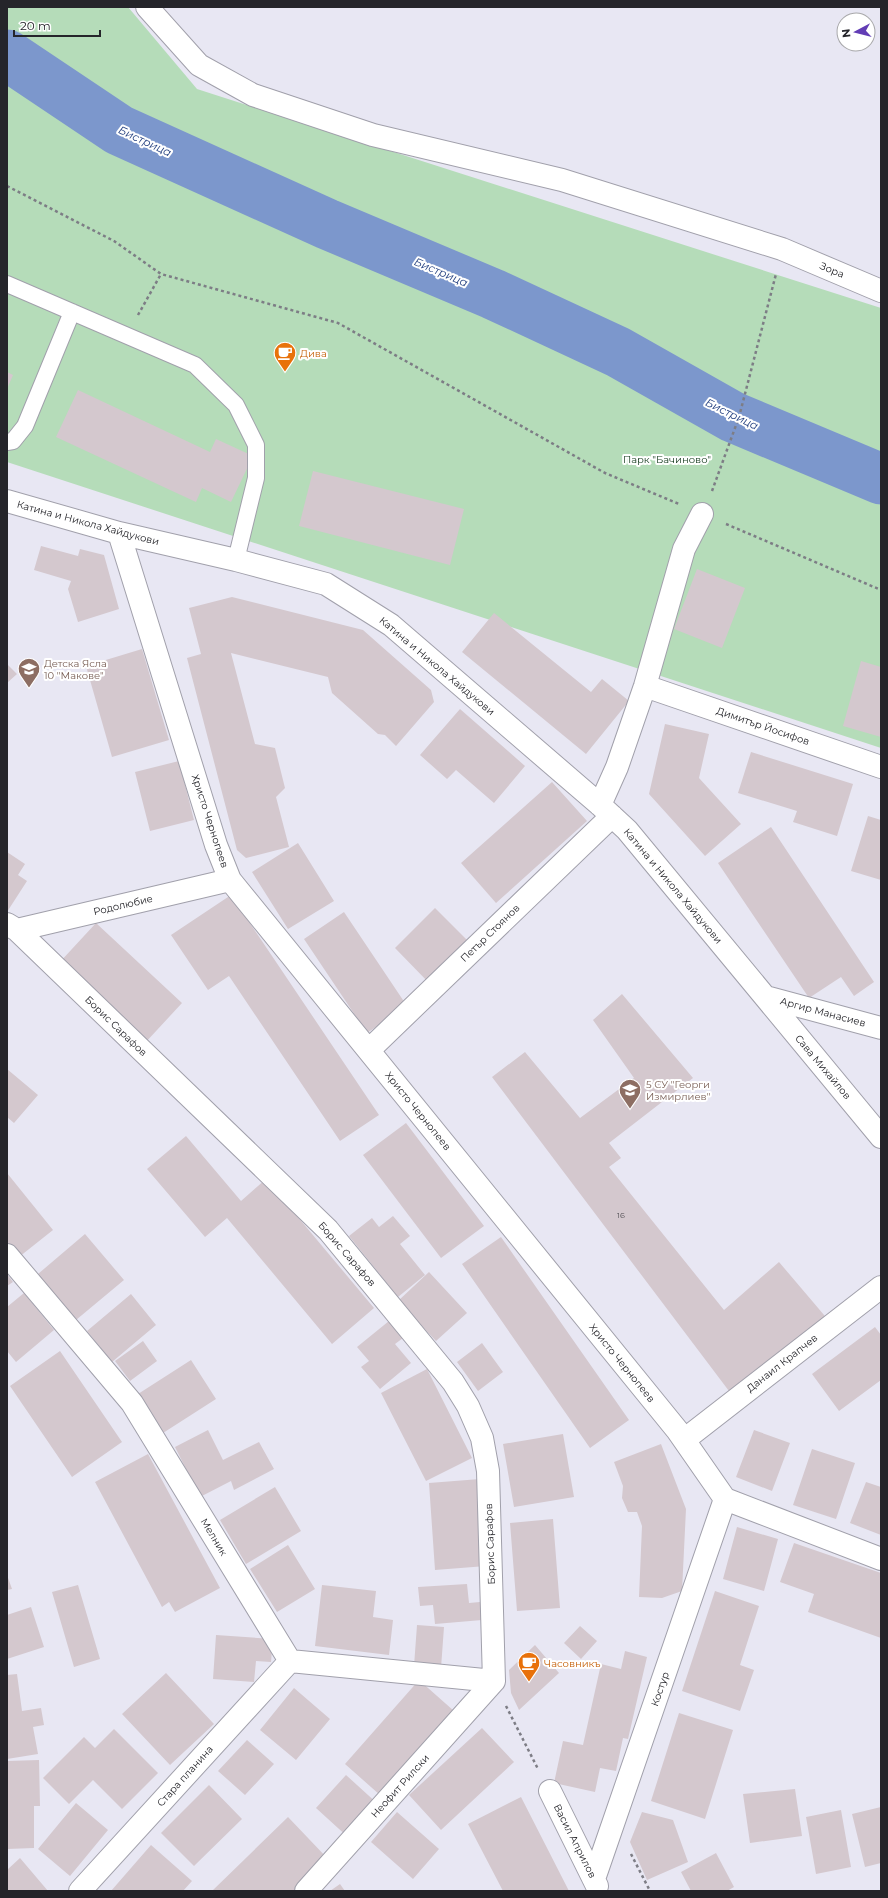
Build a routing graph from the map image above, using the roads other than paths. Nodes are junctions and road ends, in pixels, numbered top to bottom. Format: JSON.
{"nodes":[{"id":1,"x":147,"y":7,"type":"edge"},
{"id":2,"x":7,"y":284,"type":"edge"},
{"id":3,"x":881,"y":291,"type":"edge"},
{"id":4,"x":72,"y":312,"type":"junction"},
{"id":5,"x":7,"y":442,"type":"edge"},
{"id":6,"x":7,"y":501,"type":"edge"},
{"id":7,"x":702,"y":514,"type":"road end"},
{"id":8,"x":120,"y":533,"type":"junction"},
{"id":9,"x":236,"y":560,"type":"junction"},
{"id":10,"x":646,"y":686,"type":"junction"},
{"id":11,"x":881,"y":767,"type":"edge"},
{"id":12,"x":606,"y":810,"type":"junction"},
{"id":13,"x":230,"y":880,"type":"junction"},
{"id":14,"x":12,"y":927,"type":"edge"},
{"id":15,"x":766,"y":997,"type":"junction"},
{"id":16,"x":881,"y":1028,"type":"edge"},
{"id":17,"x":369,"y":1050,"type":"junction"},
{"id":18,"x":881,"y":1136,"type":"edge"},
{"id":19,"x":7,"y":1255,"type":"edge"},
{"id":20,"x":881,"y":1287,"type":"edge"},
{"id":21,"x":684,"y":1440,"type":"junction"},
{"id":22,"x":725,"y":1499,"type":"junction"},
{"id":23,"x":881,"y":1559,"type":"edge"},
{"id":24,"x":290,"y":1661,"type":"junction"},
{"id":25,"x":494,"y":1682,"type":"junction"},
{"id":26,"x":550,"y":1791,"type":"road end"},
{"id":27,"x":597,"y":1885,"type":"edge"},
{"id":28,"x":80,"y":1891,"type":"edge"},
{"id":29,"x":306,"y":1891,"type":"edge"}],
"edges":[{"from":1,"to":3,"type":"street","name":"Зора"},
{"from":2,"to":4,"type":"lane"},
{"from":4,"to":5,"type":"lane"},
{"from":4,"to":9,"type":"lane"},
{"from":6,"to":8,"type":"street","name":"Катина и Никола Хайдукови"},
{"from":7,"to":10,"type":"street"},
{"from":8,"to":9,"type":"street","name":"Катина и Никола Хайдукови"},
{"from":8,"to":13,"type":"street","name":"Христо Чернопеев"},
{"from":9,"to":12,"type":"street","name":"Катина и Никола Хайдукови"},
{"from":10,"to":11,"type":"street","name":"Димитър Йосифов"},
{"from":10,"to":12,"type":"street"},
{"from":12,"to":15,"type":"street","name":"Катина и Никола Хайдукови"},
{"from":12,"to":17,"type":"street","name":"Петър Стоянов"},
{"from":13,"to":14,"type":"street","name":"Родолюбие"},
{"from":13,"to":17,"type":"street","name":"Христо Чернопеев"},
{"from":14,"to":25,"type":"street","name":"Борис Сарафов"},
{"from":15,"to":16,"type":"street","name":"Аргир Манасиев"},
{"from":15,"to":18,"type":"street","name":"Сава Михайлов"},
{"from":17,"to":21,"type":"street","name":"Христо Чернопеев"},
{"from":19,"to":24,"type":"street","name":"Мелник"},
{"from":20,"to":21,"type":"street","name":"Данаил Крапчев"},
{"from":21,"to":22,"type":"street","name":"Христо Чернопеев"},
{"from":22,"to":23,"type":"street"},
{"from":22,"to":27,"type":"street","name":"Костур"},
{"from":24,"to":25,"type":"street"},
{"from":24,"to":28,"type":"street","name":"Стара планина"},
{"from":25,"to":29,"type":"street","name":"Неофит Рилски"},
{"from":26,"to":27,"type":"street","name":"Васил Априлов"}]}
